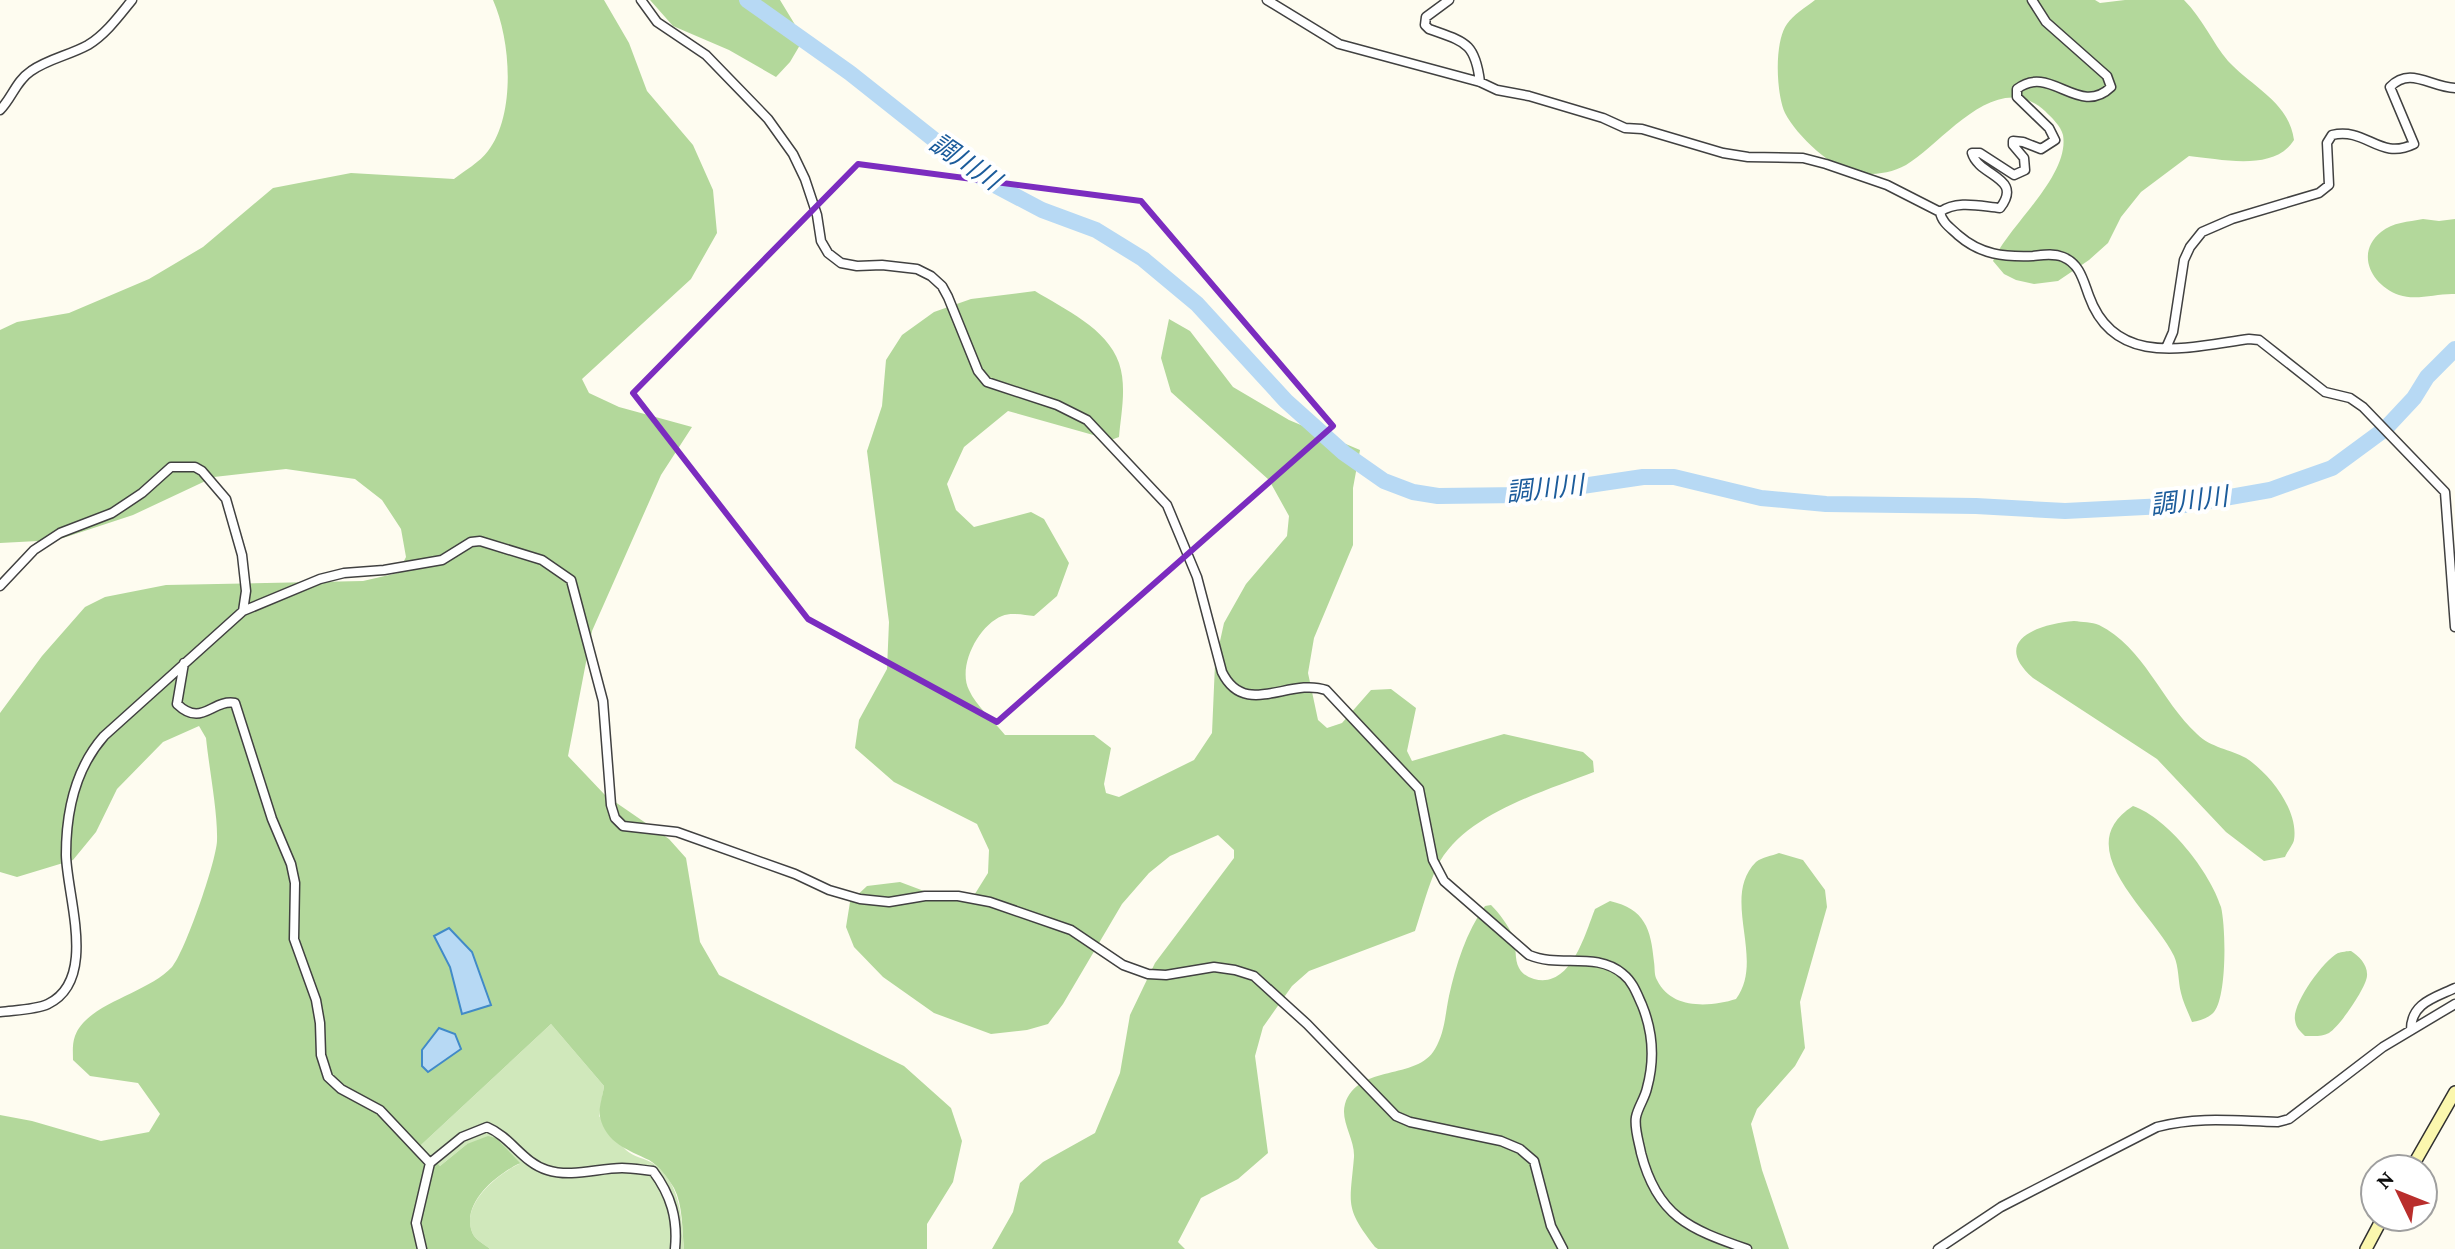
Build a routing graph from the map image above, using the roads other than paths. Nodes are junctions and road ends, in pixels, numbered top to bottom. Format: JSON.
{"nodes":[{"id":1,"x":132,"y":0,"type":"edge"},
{"id":2,"x":641,"y":0,"type":"edge"},
{"id":3,"x":1267,"y":0,"type":"edge"},
{"id":4,"x":1449,"y":0,"type":"edge"},
{"id":5,"x":2032,"y":0,"type":"edge"},
{"id":6,"x":1480,"y":82,"type":"junction"},
{"id":7,"x":2455,"y":88,"type":"edge"},
{"id":8,"x":0,"y":110,"type":"edge"},
{"id":9,"x":1940,"y":212,"type":"junction"},
{"id":10,"x":2166,"y":348,"type":"junction"},
{"id":11,"x":0,"y":586,"type":"edge"},
{"id":12,"x":243,"y":611,"type":"junction"},
{"id":13,"x":2455,"y":627,"type":"edge"},
{"id":14,"x":184,"y":663,"type":"junction"},
{"id":15,"x":2455,"y":988,"type":"edge"},
{"id":16,"x":2455,"y":1004,"type":"edge"},
{"id":17,"x":0,"y":1012,"type":"edge"},
{"id":18,"x":2411,"y":1030,"type":"junction"},
{"id":19,"x":2455,"y":1092,"type":"edge"},
{"id":20,"x":2420,"y":1153,"type":"edge"},
{"id":21,"x":430,"y":1163,"type":"junction"},
{"id":22,"x":422,"y":1249,"type":"edge"},
{"id":23,"x":675,"y":1249,"type":"edge"},
{"id":24,"x":1563,"y":1249,"type":"edge"},
{"id":25,"x":1747,"y":1249,"type":"edge"},
{"id":26,"x":1938,"y":1249,"type":"edge"}],
"edges":[{"from":1,"to":8,"type":"street"},
{"from":2,"to":25,"type":"street"},
{"from":3,"to":6,"type":"street"},
{"from":4,"to":6,"type":"street"},
{"from":5,"to":9,"type":"street"},
{"from":6,"to":9,"type":"street"},
{"from":7,"to":10,"type":"street"},
{"from":9,"to":10,"type":"street"},
{"from":10,"to":13,"type":"street"},
{"from":11,"to":12,"type":"street"},
{"from":12,"to":14,"type":"street"},
{"from":12,"to":24,"type":"street"},
{"from":14,"to":17,"type":"street"},
{"from":14,"to":21,"type":"street"},
{"from":15,"to":18,"type":"street"},
{"from":16,"to":18,"type":"street"},
{"from":18,"to":26,"type":"street"},
{"from":19,"to":20,"type":"main road"},
{"from":21,"to":22,"type":"street"},
{"from":21,"to":23,"type":"street"}]}
